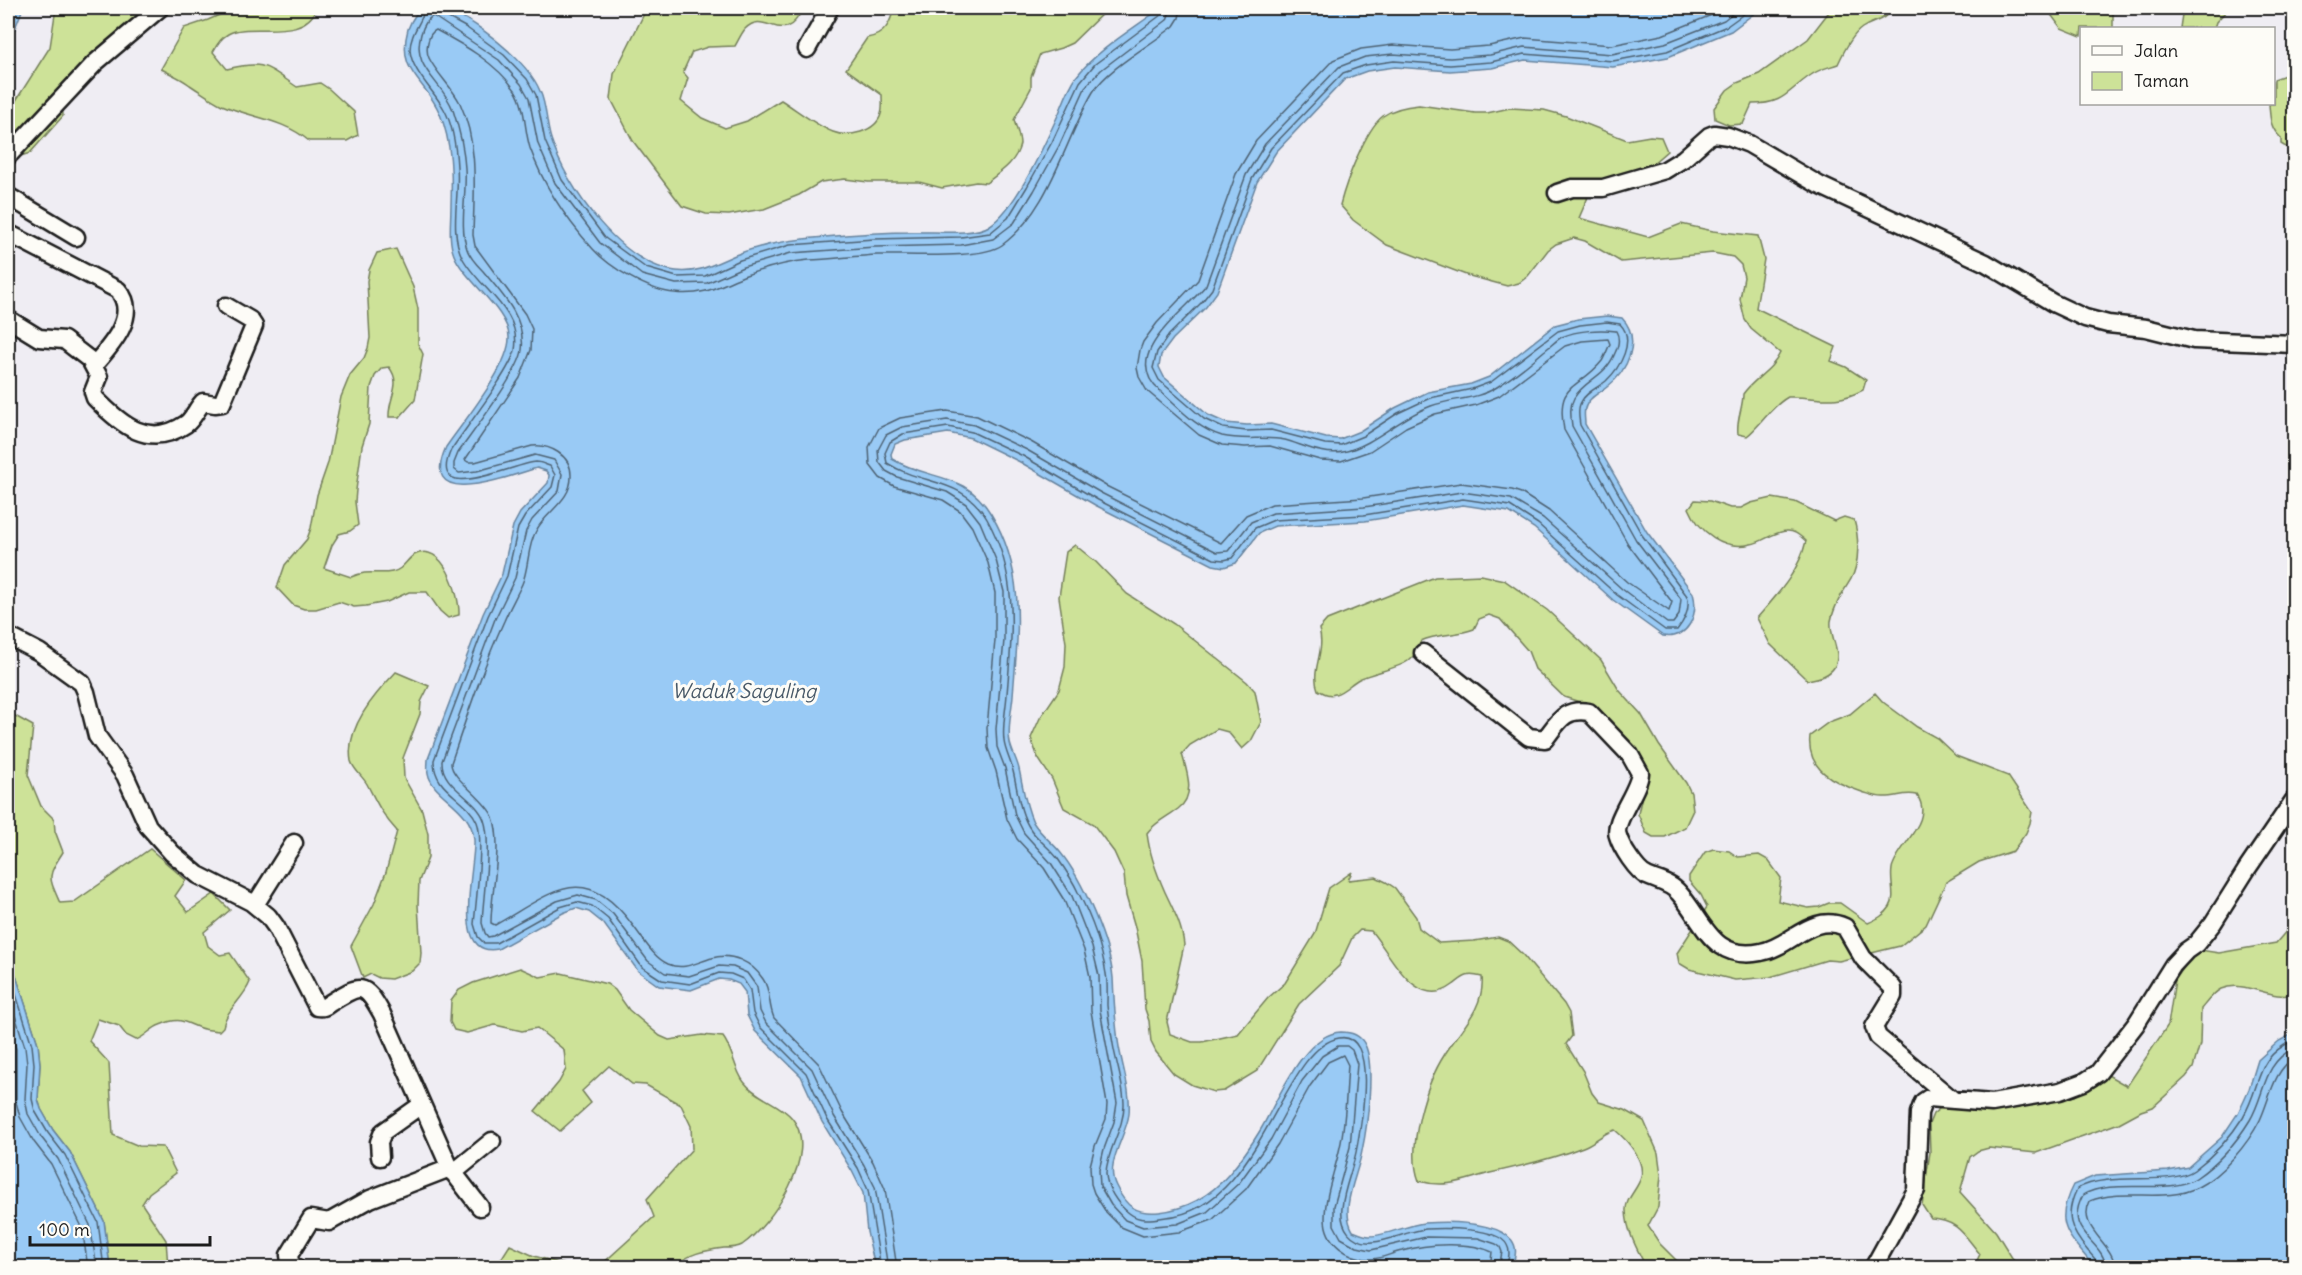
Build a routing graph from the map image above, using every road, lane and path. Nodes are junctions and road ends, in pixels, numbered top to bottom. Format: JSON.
{"nodes":[{"id":1,"x":160,"y":8,"type":"edge"},
{"id":2,"x":830,"y":8,"type":"edge"},
{"id":3,"x":807,"y":49,"type":"dead end"},
{"id":4,"x":8,"y":156,"type":"edge"},
{"id":5,"x":1557,"y":193,"type":"dead end"},
{"id":6,"x":8,"y":196,"type":"edge"},
{"id":7,"x":8,"y":233,"type":"edge"},
{"id":8,"x":76,"y":237,"type":"dead end"},
{"id":9,"x":226,"y":306,"type":"dead end"},
{"id":10,"x":8,"y":319,"type":"edge"},
{"id":11,"x":2295,"y":344,"type":"edge"},
{"id":12,"x":94,"y":365,"type":"junction"},
{"id":13,"x":8,"y":636,"type":"edge"},
{"id":14,"x":1424,"y":653,"type":"dead end"},
{"id":15,"x":2295,"y":800,"type":"edge"},
{"id":16,"x":294,"y":843,"type":"dead end"},
{"id":17,"x":255,"y":905,"type":"junction"},
{"id":18,"x":1953,"y":1100,"type":"junction"},
{"id":19,"x":421,"y":1105,"type":"junction"},
{"id":20,"x":492,"y":1141,"type":"dead end"},
{"id":21,"x":380,"y":1157,"type":"dead end"},
{"id":22,"x":452,"y":1170,"type":"junction"},
{"id":23,"x":480,"y":1208,"type":"dead end"},
{"id":24,"x":293,"y":1261,"type":"edge"},
{"id":25,"x":278,"y":1268,"type":"edge"},
{"id":26,"x":1873,"y":1268,"type":"edge"}],
"edges":[{"from":1,"to":4,"type":"street"},
{"from":2,"to":3,"type":"street"},
{"from":5,"to":11,"type":"street"},
{"from":6,"to":8,"type":"street"},
{"from":7,"to":12,"type":"street"},
{"from":9,"to":12,"type":"street"},
{"from":10,"to":12,"type":"street"},
{"from":13,"to":17,"type":"street"},
{"from":14,"to":18,"type":"street"},
{"from":15,"to":18,"type":"street"},
{"from":16,"to":17,"type":"street"},
{"from":17,"to":19,"type":"street"},
{"from":18,"to":26,"type":"street"},
{"from":19,"to":21,"type":"street"},
{"from":19,"to":22,"type":"street"},
{"from":20,"to":22,"type":"street"},
{"from":22,"to":23,"type":"street"},
{"from":22,"to":24,"type":"street"},
{"from":24,"to":25,"type":"street"}]}
